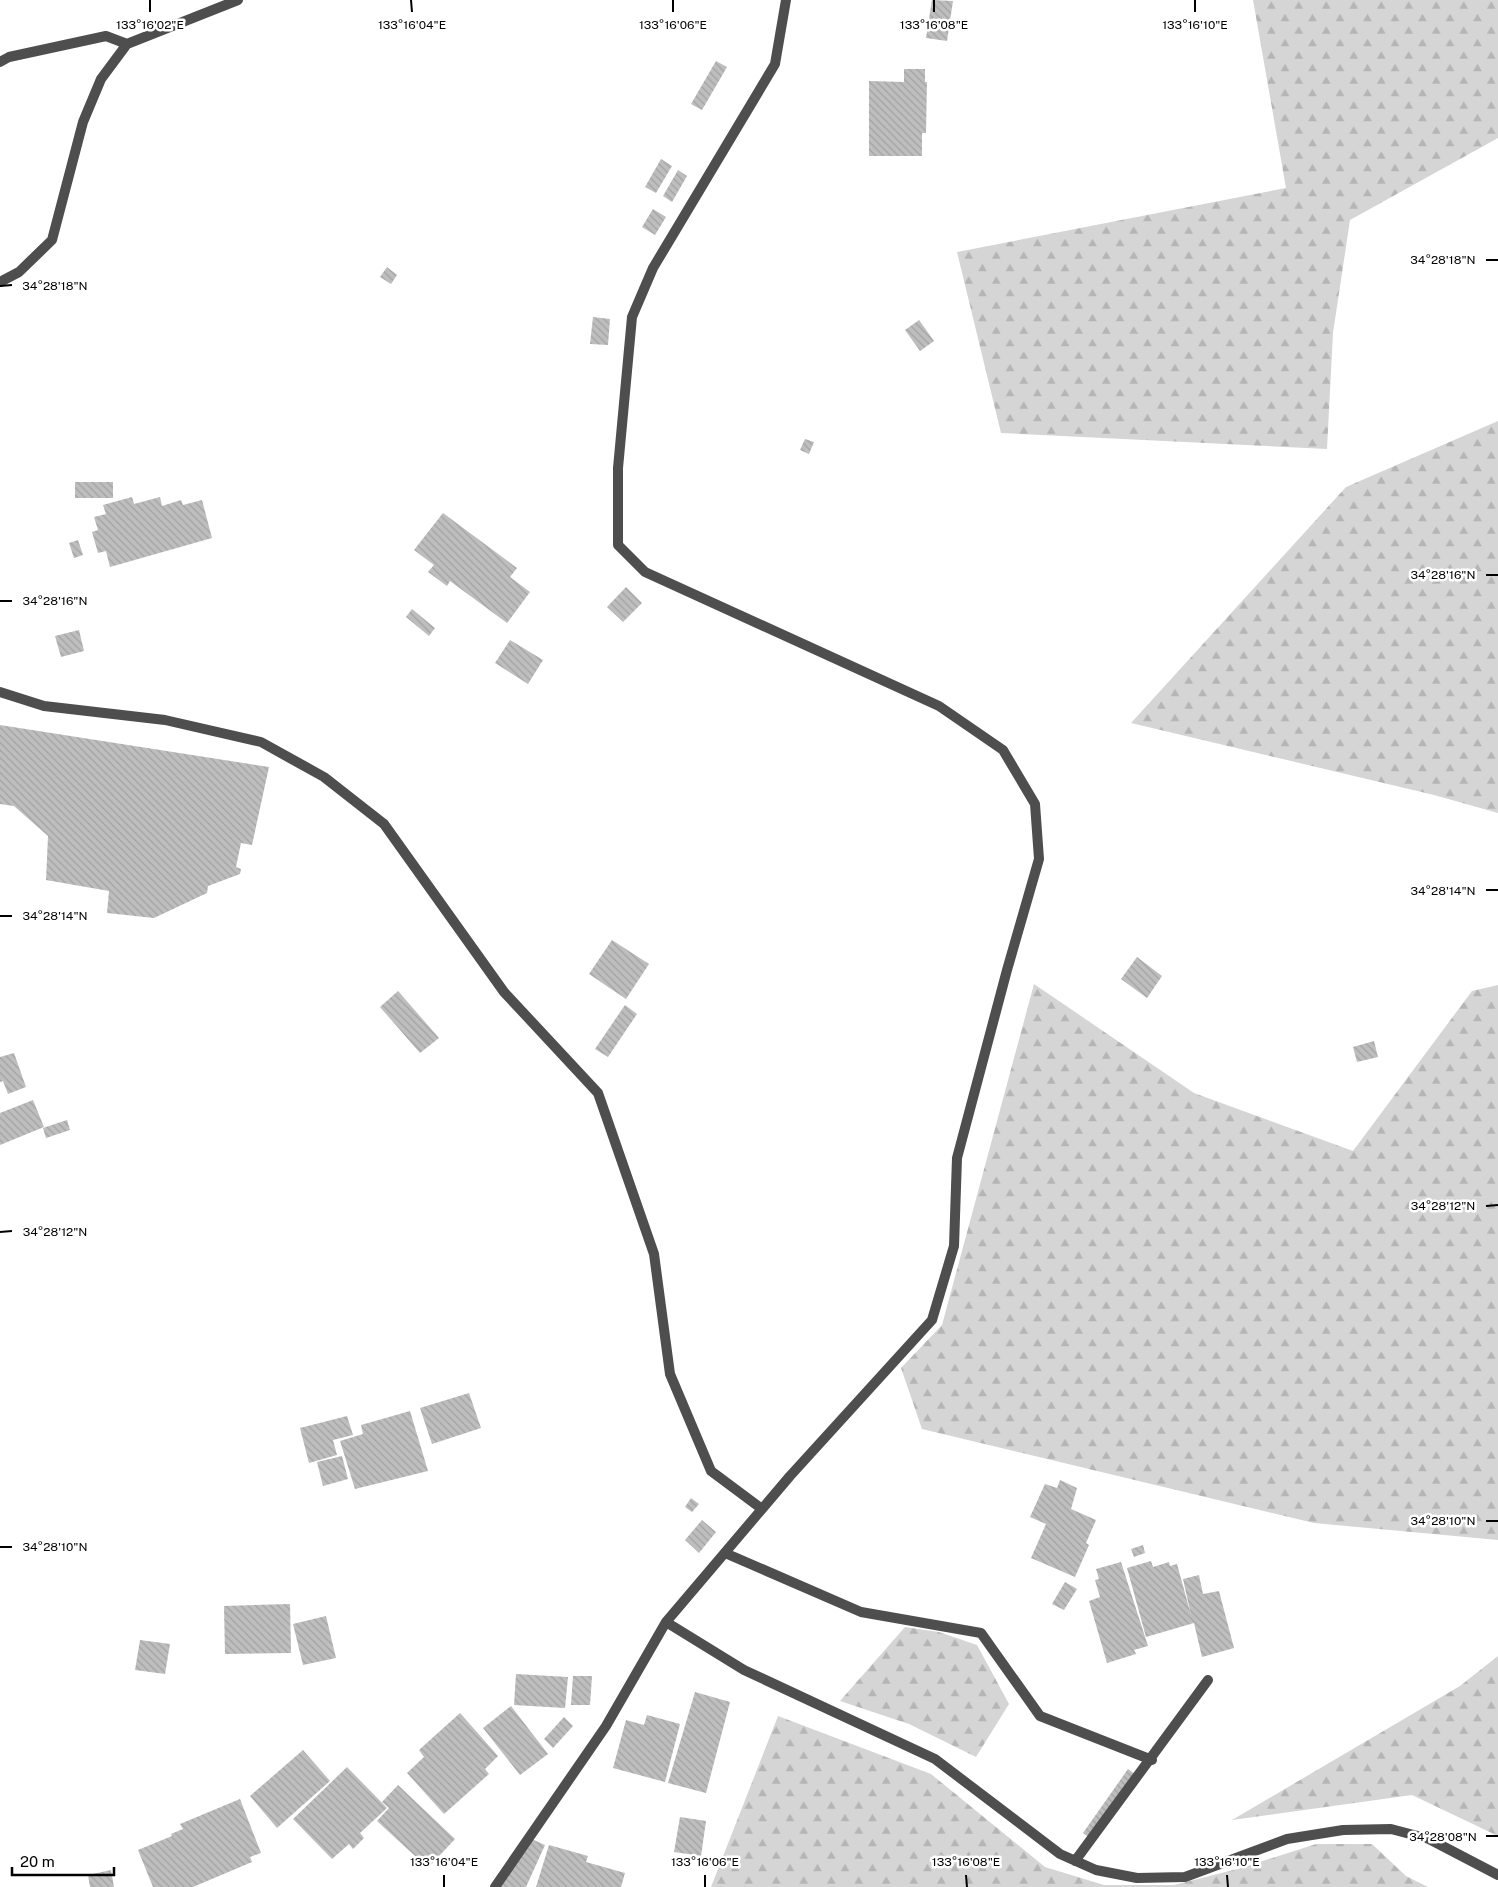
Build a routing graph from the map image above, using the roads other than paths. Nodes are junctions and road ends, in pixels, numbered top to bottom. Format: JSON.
{"nodes":[{"id":1,"x":238,"y":0,"type":"edge"},
{"id":2,"x":786,"y":0,"type":"edge"},
{"id":3,"x":127,"y":44,"type":"junction"},
{"id":4,"x":0,"y":62,"type":"edge"},
{"id":5,"x":0,"y":282,"type":"edge"},
{"id":6,"x":0,"y":692,"type":"edge"},
{"id":7,"x":762,"y":1510,"type":"junction"},
{"id":8,"x":725,"y":1553,"type":"junction"},
{"id":9,"x":666,"y":1622,"type":"junction"},
{"id":10,"x":1208,"y":1680,"type":"dead end"},
{"id":11,"x":1152,"y":1760,"type":"junction"},
{"id":12,"x":1075,"y":1861,"type":"junction"},
{"id":13,"x":1498,"y":1875,"type":"edge"},
{"id":14,"x":495,"y":1887,"type":"edge"}],
"edges":[{"from":1,"to":3,"type":"street"},
{"from":2,"to":7,"type":"street"},
{"from":3,"to":4,"type":"street"},
{"from":3,"to":5,"type":"street"},
{"from":6,"to":7,"type":"street"},
{"from":7,"to":8,"type":"street"},
{"from":8,"to":9,"type":"street"},
{"from":8,"to":11,"type":"street"},
{"from":9,"to":12,"type":"street"},
{"from":9,"to":14,"type":"street"},
{"from":10,"to":11,"type":"street"},
{"from":11,"to":12,"type":"street"},
{"from":12,"to":13,"type":"street"}]}
